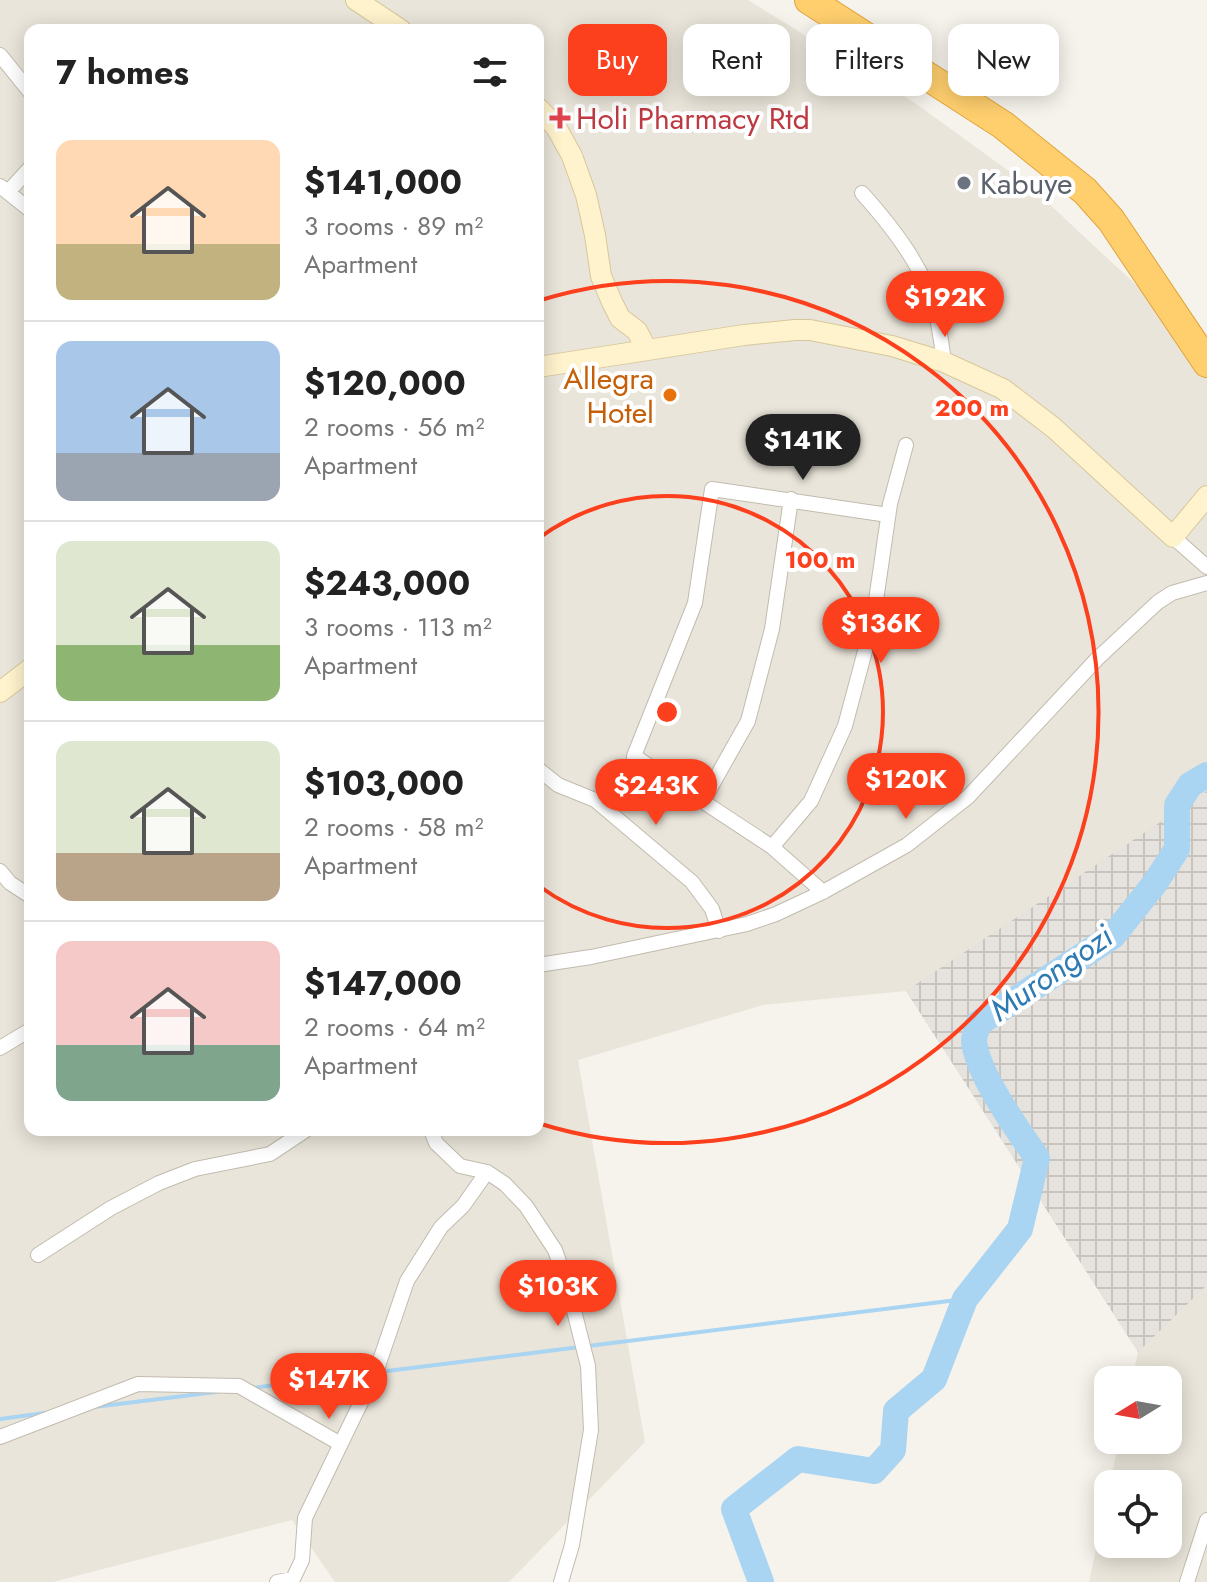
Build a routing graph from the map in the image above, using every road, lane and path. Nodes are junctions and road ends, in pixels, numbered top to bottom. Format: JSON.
{"nodes":[{"id":1,"x":356,"y":0,"type":"edge"},
{"id":2,"x":809,"y":0,"type":"edge"},
{"id":3,"x":392,"y":24,"type":"edge"},
{"id":4,"x":0,"y":55,"type":"edge"},
{"id":5,"x":24,"y":85,"type":"edge"},
{"id":6,"x":544,"y":114,"type":"edge"},
{"id":7,"x":24,"y":173,"type":"edge"},
{"id":8,"x":4,"y":189,"type":"edge"},
{"id":9,"x":862,"y":193,"type":"dead end"},
{"id":10,"x":24,"y":205,"type":"edge"},
{"id":11,"x":647,"y":350,"type":"junction"},
{"id":12,"x":944,"y":362,"type":"junction"},
{"id":13,"x":1207,"y":363,"type":"edge"},
{"id":14,"x":544,"y":366,"type":"edge"},
{"id":15,"x":906,"y":445,"type":"dead end"},
{"id":16,"x":1207,"y":496,"type":"edge"},
{"id":17,"x":791,"y":499,"type":"junction"},
{"id":18,"x":888,"y":515,"type":"junction"},
{"id":19,"x":1173,"y":537,"type":"junction"},
{"id":20,"x":1207,"y":567,"type":"edge"},
{"id":21,"x":1207,"y":583,"type":"edge"},
{"id":22,"x":24,"y":674,"type":"edge"},
{"id":23,"x":0,"y":692,"type":"edge"},
{"id":24,"x":544,"y":774,"type":"edge"},
{"id":25,"x":703,"y":801,"type":"junction"},
{"id":26,"x":772,"y":847,"type":"junction"},
{"id":27,"x":0,"y":871,"type":"edge"},
{"id":28,"x":24,"y":892,"type":"edge"},
{"id":29,"x":823,"y":892,"type":"junction"},
{"id":30,"x":719,"y":931,"type":"junction"},
{"id":31,"x":544,"y":964,"type":"edge"},
{"id":32,"x":24,"y":1034,"type":"edge"},
{"id":33,"x":0,"y":1048,"type":"edge"},
{"id":34,"x":297,"y":1136,"type":"edge"},
{"id":35,"x":433,"y":1136,"type":"edge"},
{"id":36,"x":487,"y":1172,"type":"junction"},
{"id":37,"x":38,"y":1255,"type":"dead end"},
{"id":38,"x":0,"y":1437,"type":"edge"},
{"id":39,"x":339,"y":1443,"type":"junction"},
{"id":40,"x":1207,"y":1520,"type":"edge"},
{"id":41,"x":277,"y":1582,"type":"edge"},
{"id":42,"x":561,"y":1582,"type":"edge"},
{"id":43,"x":1187,"y":1582,"type":"edge"}],
"edges":[{"from":1,"to":3,"type":"street"},
{"from":2,"to":13,"type":"highway"},
{"from":4,"to":5,"type":"street"},
{"from":6,"to":11,"type":"street"},
{"from":7,"to":8,"type":"street"},
{"from":8,"to":10,"type":"street"},
{"from":9,"to":12,"type":"street"},
{"from":11,"to":12,"type":"street"},
{"from":11,"to":14,"type":"street"},
{"from":12,"to":19,"type":"street"},
{"from":15,"to":18,"type":"street"},
{"from":16,"to":19,"type":"street"},
{"from":17,"to":18,"type":"street"},
{"from":17,"to":25,"type":"street"},
{"from":17,"to":25,"type":"street"},
{"from":18,"to":26,"type":"street"},
{"from":19,"to":20,"type":"street"},
{"from":21,"to":29,"type":"street"},
{"from":22,"to":23,"type":"street"},
{"from":24,"to":30,"type":"street"},
{"from":25,"to":26,"type":"street"},
{"from":26,"to":29,"type":"street"},
{"from":27,"to":28,"type":"street"},
{"from":29,"to":30,"type":"street"},
{"from":30,"to":31,"type":"street"},
{"from":32,"to":33,"type":"street"},
{"from":34,"to":37,"type":"street"},
{"from":35,"to":36,"type":"street"},
{"from":36,"to":39,"type":"street"},
{"from":36,"to":42,"type":"street"},
{"from":38,"to":39,"type":"street"},
{"from":39,"to":41,"type":"street"},
{"from":40,"to":43,"type":"street"}]}
